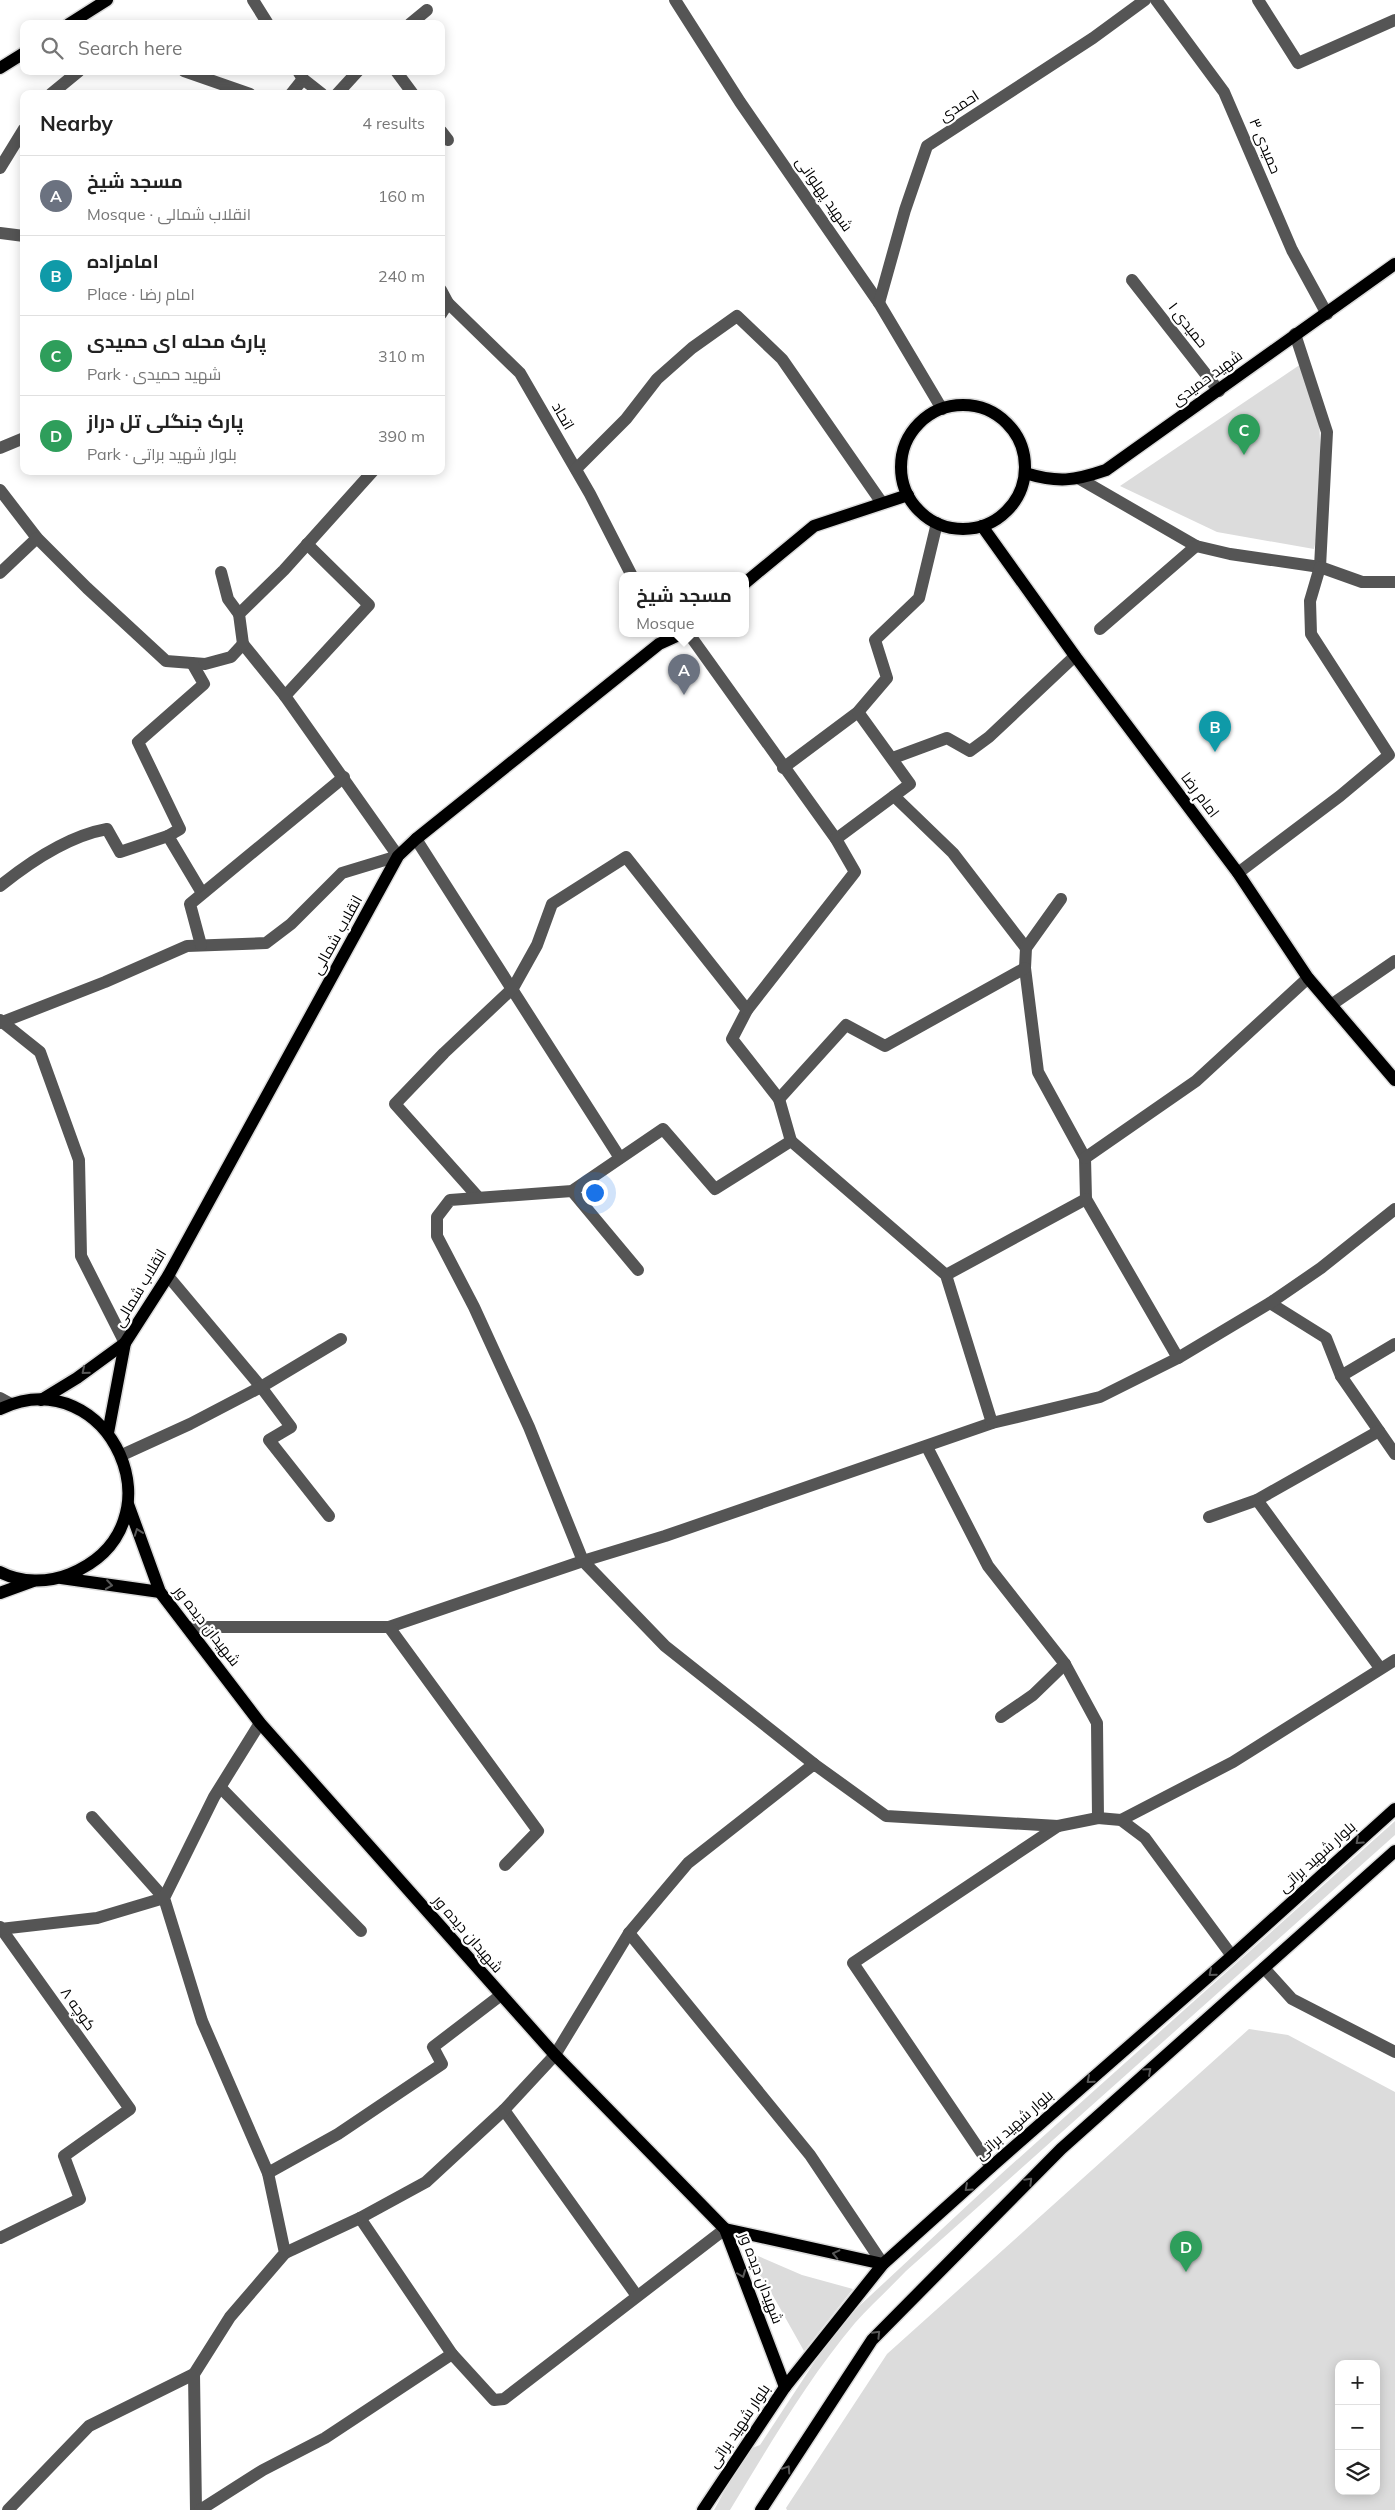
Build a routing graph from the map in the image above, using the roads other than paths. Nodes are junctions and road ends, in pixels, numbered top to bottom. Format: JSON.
{"nodes":[{"id":1,"x":107,"y":0,"type":"edge"},
{"id":2,"x":253,"y":0,"type":"edge"},
{"id":3,"x":675,"y":0,"type":"edge"},
{"id":4,"x":1145,"y":0,"type":"edge"},
{"id":5,"x":1156,"y":0,"type":"edge"},
{"id":6,"x":1258,"y":0,"type":"edge"},
{"id":7,"x":427,"y":10,"type":"dead end"},
{"id":8,"x":76,"y":20,"type":"edge"},
{"id":9,"x":266,"y":20,"type":"edge"},
{"id":10,"x":415,"y":20,"type":"edge"},
{"id":11,"x":1395,"y":20,"type":"edge"},
{"id":12,"x":20,"y":56,"type":"edge"},
{"id":13,"x":0,"y":68,"type":"edge"},
{"id":14,"x":74,"y":75,"type":"edge"},
{"id":15,"x":195,"y":75,"type":"edge"},
{"id":16,"x":301,"y":75,"type":"edge"},
{"id":17,"x":354,"y":75,"type":"edge"},
{"id":18,"x":399,"y":75,"type":"edge"},
{"id":19,"x":56,"y":90,"type":"edge"},
{"id":20,"x":239,"y":90,"type":"edge"},
{"id":21,"x":293,"y":90,"type":"edge"},
{"id":22,"x":318,"y":90,"type":"edge"},
{"id":23,"x":341,"y":90,"type":"edge"},
{"id":24,"x":410,"y":90,"type":"edge"},
{"id":25,"x":20,"y":136,"type":"edge"},
{"id":26,"x":0,"y":168,"type":"edge"},
{"id":27,"x":0,"y":233,"type":"edge"},
{"id":28,"x":20,"y":236,"type":"edge"},
{"id":29,"x":1395,"y":264,"type":"edge"},
{"id":30,"x":1132,"y":280,"type":"dead end"},
{"id":31,"x":445,"y":297,"type":"edge"},
{"id":32,"x":448,"y":303,"type":"junction"},
{"id":33,"x":879,"y":303,"type":"junction"},
{"id":34,"x":445,"y":308,"type":"edge"},
{"id":35,"x":1327,"y":314,"type":"junction"},
{"id":36,"x":1295,"y":334,"type":"junction"},
{"id":37,"x":1219,"y":391,"type":"junction"},
{"id":38,"x":942,"y":409,"type":"junction"},
{"id":39,"x":20,"y":440,"type":"edge"},
{"id":40,"x":0,"y":448,"type":"edge"},
{"id":41,"x":576,"y":469,"type":"junction"},
{"id":42,"x":1025,"y":473,"type":"junction"},
{"id":43,"x":369,"y":475,"type":"edge"},
{"id":44,"x":1080,"y":479,"type":"junction"},
{"id":45,"x":0,"y":490,"type":"edge"},
{"id":46,"x":908,"y":495,"type":"junction"},
{"id":47,"x":882,"y":503,"type":"junction"},
{"id":48,"x":937,"y":523,"type":"junction"},
{"id":49,"x":982,"y":526,"type":"junction"},
{"id":50,"x":37,"y":538,"type":"junction"},
{"id":51,"x":307,"y":544,"type":"junction"},
{"id":52,"x":1196,"y":546,"type":"junction"},
{"id":53,"x":1320,"y":567,"type":"junction"},
{"id":54,"x":221,"y":572,"type":"dead end"},
{"id":55,"x":630,"y":572,"type":"edge"},
{"id":56,"x":0,"y":573,"type":"edge"},
{"id":57,"x":749,"y":580,"type":"edge"},
{"id":58,"x":1395,"y":582,"type":"edge"},
{"id":59,"x":239,"y":614,"type":"junction"},
{"id":60,"x":1100,"y":629,"type":"dead end"},
{"id":61,"x":691,"y":637,"type":"edge"},
{"id":62,"x":657,"y":639,"type":"edge"},
{"id":63,"x":243,"y":644,"type":"junction"},
{"id":64,"x":1076,"y":656,"type":"junction"},
{"id":65,"x":192,"y":664,"type":"junction"},
{"id":66,"x":285,"y":696,"type":"junction"},
{"id":67,"x":858,"y":712,"type":"junction"},
{"id":68,"x":1393,"y":754,"type":"edge"},
{"id":69,"x":893,"y":758,"type":"junction"},
{"id":70,"x":783,"y":768,"type":"junction"},
{"id":71,"x":344,"y":777,"type":"junction"},
{"id":72,"x":894,"y":796,"type":"junction"},
{"id":73,"x":168,"y":836,"type":"junction"},
{"id":74,"x":416,"y":839,"type":"junction"},
{"id":75,"x":836,"y":839,"type":"junction"},
{"id":76,"x":398,"y":856,"type":"junction"},
{"id":77,"x":1238,"y":873,"type":"junction"},
{"id":78,"x":0,"y":886,"type":"edge"},
{"id":79,"x":202,"y":893,"type":"junction"},
{"id":80,"x":1061,"y":898,"type":"dead end"},
{"id":81,"x":201,"y":946,"type":"junction"},
{"id":82,"x":1026,"y":948,"type":"junction"},
{"id":83,"x":1395,"y":960,"type":"edge"},
{"id":84,"x":1025,"y":968,"type":"junction"},
{"id":85,"x":1308,"y":978,"type":"junction"},
{"id":86,"x":513,"y":988,"type":"junction"},
{"id":87,"x":1331,"y":1006,"type":"junction"},
{"id":88,"x":747,"y":1010,"type":"junction"},
{"id":89,"x":2,"y":1021,"type":"edge"},
{"id":90,"x":1395,"y":1080,"type":"edge"},
{"id":91,"x":779,"y":1099,"type":"junction"},
{"id":92,"x":791,"y":1141,"type":"junction"},
{"id":93,"x":620,"y":1158,"type":"junction"},
{"id":94,"x":1085,"y":1158,"type":"junction"},
{"id":95,"x":572,"y":1191,"type":"junction"},
{"id":96,"x":478,"y":1197,"type":"junction"},
{"id":97,"x":1086,"y":1199,"type":"junction"},
{"id":98,"x":1395,"y":1209,"type":"edge"},
{"id":99,"x":638,"y":1270,"type":"dead end"},
{"id":100,"x":946,"y":1275,"type":"junction"},
{"id":101,"x":168,"y":1276,"type":"junction"},
{"id":102,"x":1270,"y":1303,"type":"junction"},
{"id":103,"x":341,"y":1339,"type":"dead end"},
{"id":104,"x":126,"y":1343,"type":"junction"},
{"id":105,"x":1395,"y":1344,"type":"edge"},
{"id":106,"x":1178,"y":1358,"type":"junction"},
{"id":107,"x":1341,"y":1376,"type":"junction"},
{"id":108,"x":262,"y":1387,"type":"junction"},
{"id":109,"x":41,"y":1400,"type":"junction"},
{"id":110,"x":4,"y":1404,"type":"edge"},
{"id":111,"x":992,"y":1423,"type":"junction"},
{"id":112,"x":1379,"y":1431,"type":"junction"},
{"id":113,"x":108,"y":1433,"type":"junction"},
{"id":114,"x":927,"y":1447,"type":"junction"},
{"id":115,"x":1395,"y":1454,"type":"edge"},
{"id":116,"x":122,"y":1455,"type":"junction"},
{"id":117,"x":1257,"y":1500,"type":"junction"},
{"id":118,"x":128,"y":1504,"type":"junction"},
{"id":119,"x":329,"y":1516,"type":"dead end"},
{"id":120,"x":1209,"y":1517,"type":"dead end"},
{"id":121,"x":583,"y":1561,"type":"junction"},
{"id":122,"x":0,"y":1572,"type":"edge"},
{"id":123,"x":61,"y":1578,"type":"junction"},
{"id":124,"x":34,"y":1581,"type":"junction"},
{"id":125,"x":0,"y":1592,"type":"edge"},
{"id":126,"x":160,"y":1592,"type":"junction"},
{"id":127,"x":187,"y":1627,"type":"junction"},
{"id":128,"x":389,"y":1627,"type":"junction"},
{"id":129,"x":1395,"y":1660,"type":"edge"},
{"id":130,"x":1065,"y":1664,"type":"junction"},
{"id":131,"x":1380,"y":1668,"type":"junction"},
{"id":132,"x":1001,"y":1717,"type":"dead end"},
{"id":133,"x":260,"y":1722,"type":"junction"},
{"id":134,"x":814,"y":1764,"type":"junction"},
{"id":135,"x":220,"y":1788,"type":"junction"},
{"id":136,"x":1395,"y":1808,"type":"edge"},
{"id":137,"x":92,"y":1817,"type":"dead end"},
{"id":138,"x":1098,"y":1818,"type":"junction"},
{"id":139,"x":1121,"y":1820,"type":"junction"},
{"id":140,"x":1058,"y":1826,"type":"junction"},
{"id":141,"x":1395,"y":1851,"type":"edge"},
{"id":142,"x":505,"y":1865,"type":"dead end"},
{"id":143,"x":164,"y":1898,"type":"junction"},
{"id":144,"x":0,"y":1928,"type":"edge"},
{"id":145,"x":361,"y":1931,"type":"dead end"},
{"id":146,"x":629,"y":1933,"type":"junction"},
{"id":147,"x":1232,"y":1956,"type":"junction"},
{"id":148,"x":1264,"y":1968,"type":"junction"},
{"id":149,"x":501,"y":1995,"type":"junction"},
{"id":150,"x":1395,"y":2052,"type":"edge"},
{"id":151,"x":555,"y":2055,"type":"junction"},
{"id":152,"x":504,"y":2110,"type":"junction"},
{"id":153,"x":991,"y":2167,"type":"junction"},
{"id":154,"x":268,"y":2172,"type":"junction"},
{"id":155,"x":360,"y":2218,"type":"junction"},
{"id":156,"x":725,"y":2229,"type":"junction"},
{"id":157,"x":0,"y":2238,"type":"edge"},
{"id":158,"x":285,"y":2253,"type":"junction"},
{"id":159,"x":883,"y":2264,"type":"junction"},
{"id":160,"x":637,"y":2296,"type":"junction"},
{"id":161,"x":452,"y":2354,"type":"junction"},
{"id":162,"x":194,"y":2374,"type":"junction"},
{"id":163,"x":785,"y":2387,"type":"junction"},
{"id":164,"x":8,"y":2510,"type":"edge"},
{"id":165,"x":196,"y":2510,"type":"edge"},
{"id":166,"x":200,"y":2510,"type":"edge"},
{"id":167,"x":703,"y":2510,"type":"edge"},
{"id":168,"x":761,"y":2510,"type":"edge"}],
"edges":[{"from":1,"to":8,"type":"main road"},
{"from":2,"to":9,"type":"street"},
{"from":3,"to":33,"type":"street","name":"شهید پهلوانی"},
{"from":4,"to":33,"type":"street","name":"احمدی"},
{"from":5,"to":35,"type":"street","name":"حمیدی ۳"},
{"from":6,"to":11,"type":"street"},
{"from":7,"to":10,"type":"street"},
{"from":12,"to":13,"type":"main road"},
{"from":14,"to":19,"type":"street"},
{"from":15,"to":20,"type":"street"},
{"from":16,"to":21,"type":"street"},
{"from":16,"to":22,"type":"street"},
{"from":17,"to":23,"type":"street"},
{"from":18,"to":24,"type":"street"},
{"from":25,"to":26,"type":"street"},
{"from":27,"to":28,"type":"street"},
{"from":29,"to":35,"type":"main road","name":"شهید حمیدی"},
{"from":30,"to":37,"type":"street","name":"حمیدی ۱"},
{"from":31,"to":32,"type":"street","name":"اتحاد"},
{"from":32,"to":34,"type":"street"},
{"from":32,"to":41,"type":"street","name":"اتحاد"},
{"from":33,"to":38,"type":"street","name":"شهید پهلوانی"},
{"from":35,"to":36,"type":"main road","name":"شهید حمیدی"},
{"from":36,"to":37,"type":"main road","name":"شهید حمیدی"},
{"from":36,"to":53,"type":"street"},
{"from":37,"to":44,"type":"main road","name":"شهید حمیدی"},
{"from":38,"to":42,"type":"main road"},
{"from":38,"to":46,"type":"main road"},
{"from":39,"to":40,"type":"street"},
{"from":41,"to":47,"type":"street"},
{"from":41,"to":55,"type":"street","name":"اتحاد"},
{"from":42,"to":44,"type":"main road","name":"شهید حمیدی"},
{"from":42,"to":49,"type":"main road"},
{"from":43,"to":51,"type":"street"},
{"from":44,"to":52,"type":"street"},
{"from":45,"to":50,"type":"street"},
{"from":46,"to":47,"type":"main road"},
{"from":46,"to":48,"type":"main road"},
{"from":47,"to":57,"type":"main road"},
{"from":48,"to":49,"type":"main road"},
{"from":48,"to":67,"type":"street"},
{"from":49,"to":64,"type":"main road","name":"امام رضا"},
{"from":50,"to":56,"type":"street"},
{"from":50,"to":65,"type":"street"},
{"from":51,"to":59,"type":"street"},
{"from":51,"to":66,"type":"street"},
{"from":52,"to":53,"type":"street"},
{"from":52,"to":60,"type":"street"},
{"from":53,"to":58,"type":"street"},
{"from":53,"to":68,"type":"street"},
{"from":54,"to":59,"type":"street"},
{"from":59,"to":63,"type":"street"},
{"from":61,"to":70,"type":"street"},
{"from":62,"to":74,"type":"main road","name":"انقلاب شمالی"},
{"from":63,"to":65,"type":"street"},
{"from":63,"to":66,"type":"street"},
{"from":64,"to":69,"type":"street"},
{"from":64,"to":77,"type":"main road","name":"امام رضا"},
{"from":65,"to":73,"type":"street"},
{"from":66,"to":71,"type":"street"},
{"from":67,"to":69,"type":"street"},
{"from":67,"to":70,"type":"street"},
{"from":68,"to":77,"type":"street"},
{"from":69,"to":72,"type":"street"},
{"from":70,"to":75,"type":"street"},
{"from":71,"to":76,"type":"street"},
{"from":71,"to":79,"type":"street"},
{"from":72,"to":75,"type":"street"},
{"from":72,"to":82,"type":"street"},
{"from":73,"to":78,"type":"street"},
{"from":73,"to":79,"type":"street"},
{"from":74,"to":76,"type":"main road","name":"انقلاب شمالی"},
{"from":74,"to":86,"type":"street"},
{"from":75,"to":88,"type":"street"},
{"from":76,"to":81,"type":"street"},
{"from":76,"to":101,"type":"main road","name":"انقلاب شمالی"},
{"from":77,"to":85,"type":"main road","name":"امام رضا"},
{"from":79,"to":81,"type":"street"},
{"from":80,"to":82,"type":"street"},
{"from":81,"to":89,"type":"street"},
{"from":82,"to":84,"type":"street"},
{"from":83,"to":87,"type":"street"},
{"from":84,"to":91,"type":"street"},
{"from":84,"to":94,"type":"street"},
{"from":85,"to":87,"type":"main road","name":"امام رضا"},
{"from":85,"to":94,"type":"street"},
{"from":86,"to":88,"type":"street"},
{"from":86,"to":93,"type":"street"},
{"from":86,"to":96,"type":"street"},
{"from":87,"to":90,"type":"main road","name":"امام رضا"},
{"from":88,"to":91,"type":"street"},
{"from":89,"to":104,"type":"street"},
{"from":91,"to":92,"type":"street"},
{"from":92,"to":93,"type":"street"},
{"from":92,"to":100,"type":"street"},
{"from":93,"to":95,"type":"street"},
{"from":94,"to":97,"type":"street"},
{"from":95,"to":96,"type":"street"},
{"from":95,"to":99,"type":"street"},
{"from":96,"to":121,"type":"street"},
{"from":97,"to":100,"type":"street"},
{"from":97,"to":106,"type":"street"},
{"from":98,"to":102,"type":"street"},
{"from":100,"to":111,"type":"street"},
{"from":101,"to":104,"type":"main road","name":"انقلاب شمالی"},
{"from":101,"to":108,"type":"street"},
{"from":102,"to":106,"type":"street"},
{"from":102,"to":107,"type":"street"},
{"from":103,"to":108,"type":"street"},
{"from":104,"to":109,"type":"main road","one_way":true},
{"from":104,"to":113,"type":"main road"},
{"from":105,"to":107,"type":"street"},
{"from":106,"to":111,"type":"street"},
{"from":107,"to":112,"type":"street"},
{"from":108,"to":116,"type":"street"},
{"from":108,"to":119,"type":"street"},
{"from":109,"to":110,"type":"main road"},
{"from":109,"to":113,"type":"main road"},
{"from":111,"to":114,"type":"street"},
{"from":112,"to":115,"type":"street"},
{"from":112,"to":117,"type":"street"},
{"from":113,"to":116,"type":"main road"},
{"from":114,"to":121,"type":"street"},
{"from":114,"to":130,"type":"street"},
{"from":116,"to":118,"type":"main road"},
{"from":117,"to":120,"type":"street"},
{"from":117,"to":131,"type":"street"},
{"from":118,"to":123,"type":"main road"},
{"from":126,"to":118,"type":"main road","one_way":true},
{"from":121,"to":128,"type":"street"},
{"from":121,"to":134,"type":"street"},
{"from":122,"to":124,"type":"main road"},
{"from":123,"to":124,"type":"main road"},
{"from":123,"to":126,"type":"main road","name":"شهیدان دیده ور","one_way":true},
{"from":124,"to":125,"type":"main road"},
{"from":126,"to":127,"type":"main road","name":"شهیدان دیده ور"},
{"from":127,"to":128,"type":"street"},
{"from":127,"to":133,"type":"main road","name":"شهیدان دیده ور"},
{"from":128,"to":142,"type":"street"},
{"from":129,"to":131,"type":"street"},
{"from":130,"to":132,"type":"street"},
{"from":130,"to":138,"type":"street"},
{"from":131,"to":139,"type":"street"},
{"from":133,"to":135,"type":"street"},
{"from":133,"to":149,"type":"main road","name":"شهیدان دیده ور"},
{"from":134,"to":140,"type":"street"},
{"from":134,"to":146,"type":"street"},
{"from":135,"to":143,"type":"street"},
{"from":135,"to":145,"type":"street"},
{"from":136,"to":147,"type":"main road","name":"بلوار شهید براتی","one_way":true},
{"from":137,"to":143,"type":"street"},
{"from":138,"to":139,"type":"street"},
{"from":138,"to":140,"type":"street"},
{"from":139,"to":147,"type":"street"},
{"from":140,"to":153,"type":"street"},
{"from":141,"to":148,"type":"main road"},
{"from":143,"to":144,"type":"street"},
{"from":143,"to":154,"type":"street"},
{"from":144,"to":157,"type":"street","name":"کوچه ۸"},
{"from":146,"to":151,"type":"street"},
{"from":146,"to":159,"type":"street"},
{"from":147,"to":153,"type":"main road","name":"بلوار شهید براتی","one_way":true},
{"from":148,"to":150,"type":"street"},
{"from":168,"to":148,"type":"main road","one_way":true},
{"from":149,"to":151,"type":"main road","name":"شهیدان دیده ور"},
{"from":149,"to":154,"type":"street"},
{"from":151,"to":152,"type":"street"},
{"from":151,"to":156,"type":"main road","name":"شهیدان دیده ور"},
{"from":152,"to":155,"type":"street"},
{"from":152,"to":160,"type":"street"},
{"from":153,"to":159,"type":"main road","name":"بلوار شهید براتی","one_way":true},
{"from":154,"to":158,"type":"street"},
{"from":155,"to":158,"type":"street"},
{"from":155,"to":161,"type":"street"},
{"from":159,"to":156,"type":"main road","one_way":true},
{"from":156,"to":160,"type":"street"},
{"from":156,"to":163,"type":"main road","name":"شهیدان دیده ور","one_way":true},
{"from":158,"to":162,"type":"street"},
{"from":159,"to":163,"type":"main road","name":"بلوار شهید براتی"},
{"from":160,"to":161,"type":"street"},
{"from":161,"to":166,"type":"street"},
{"from":162,"to":164,"type":"street"},
{"from":162,"to":165,"type":"street"},
{"from":163,"to":167,"type":"main road","name":"بلوار شهید براتی"}]}
